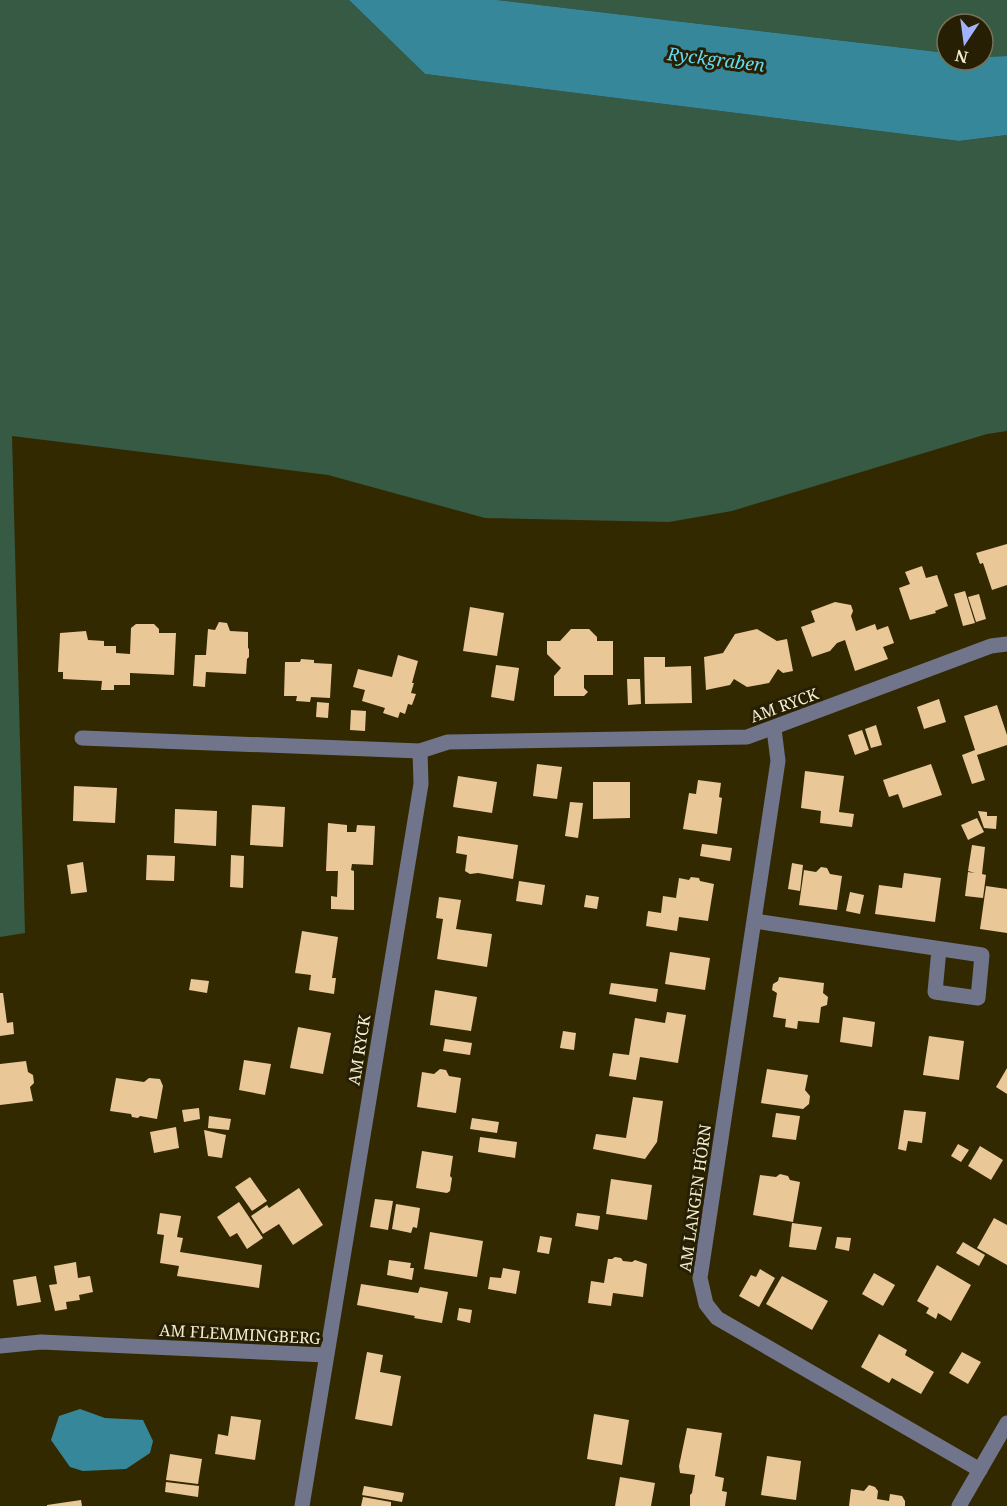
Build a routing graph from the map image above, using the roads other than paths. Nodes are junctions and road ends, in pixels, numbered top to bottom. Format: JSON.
{"nodes":[{"id":1,"x":1007,"y":644,"type":"edge"},
{"id":2,"x":774,"y":729,"type":"junction"},
{"id":3,"x":82,"y":738,"type":"dead end"},
{"id":4,"x":420,"y":751,"type":"junction"},
{"id":5,"x":755,"y":921,"type":"junction"},
{"id":6,"x":939,"y":949,"type":"dead end"},
{"id":7,"x":0,"y":1346,"type":"edge"},
{"id":8,"x":327,"y":1355,"type":"junction"},
{"id":9,"x":1007,"y":1423,"type":"edge"},
{"id":10,"x":980,"y":1470,"type":"junction"},
{"id":11,"x":302,"y":1506,"type":"edge"},
{"id":12,"x":959,"y":1506,"type":"edge"}],
"edges":[{"from":1,"to":2,"type":"street","name":"AM RYCK"},
{"from":2,"to":4,"type":"street","name":"AM RYCK"},
{"from":2,"to":5,"type":"street","name":"AM LANGEN HÖRN"},
{"from":3,"to":4,"type":"street","name":"AM RYCK"},
{"from":4,"to":8,"type":"street","name":"AM RYCK"},
{"from":5,"to":6,"type":"street"},
{"from":5,"to":10,"type":"street","name":"AM LANGEN HÖRN"},
{"from":7,"to":8,"type":"street","name":"AM FLEMMINGBERG"},
{"from":8,"to":11,"type":"street","name":"AM FLEMMINGBERG"},
{"from":9,"to":10,"type":"street"},
{"from":10,"to":12,"type":"street"}]}
